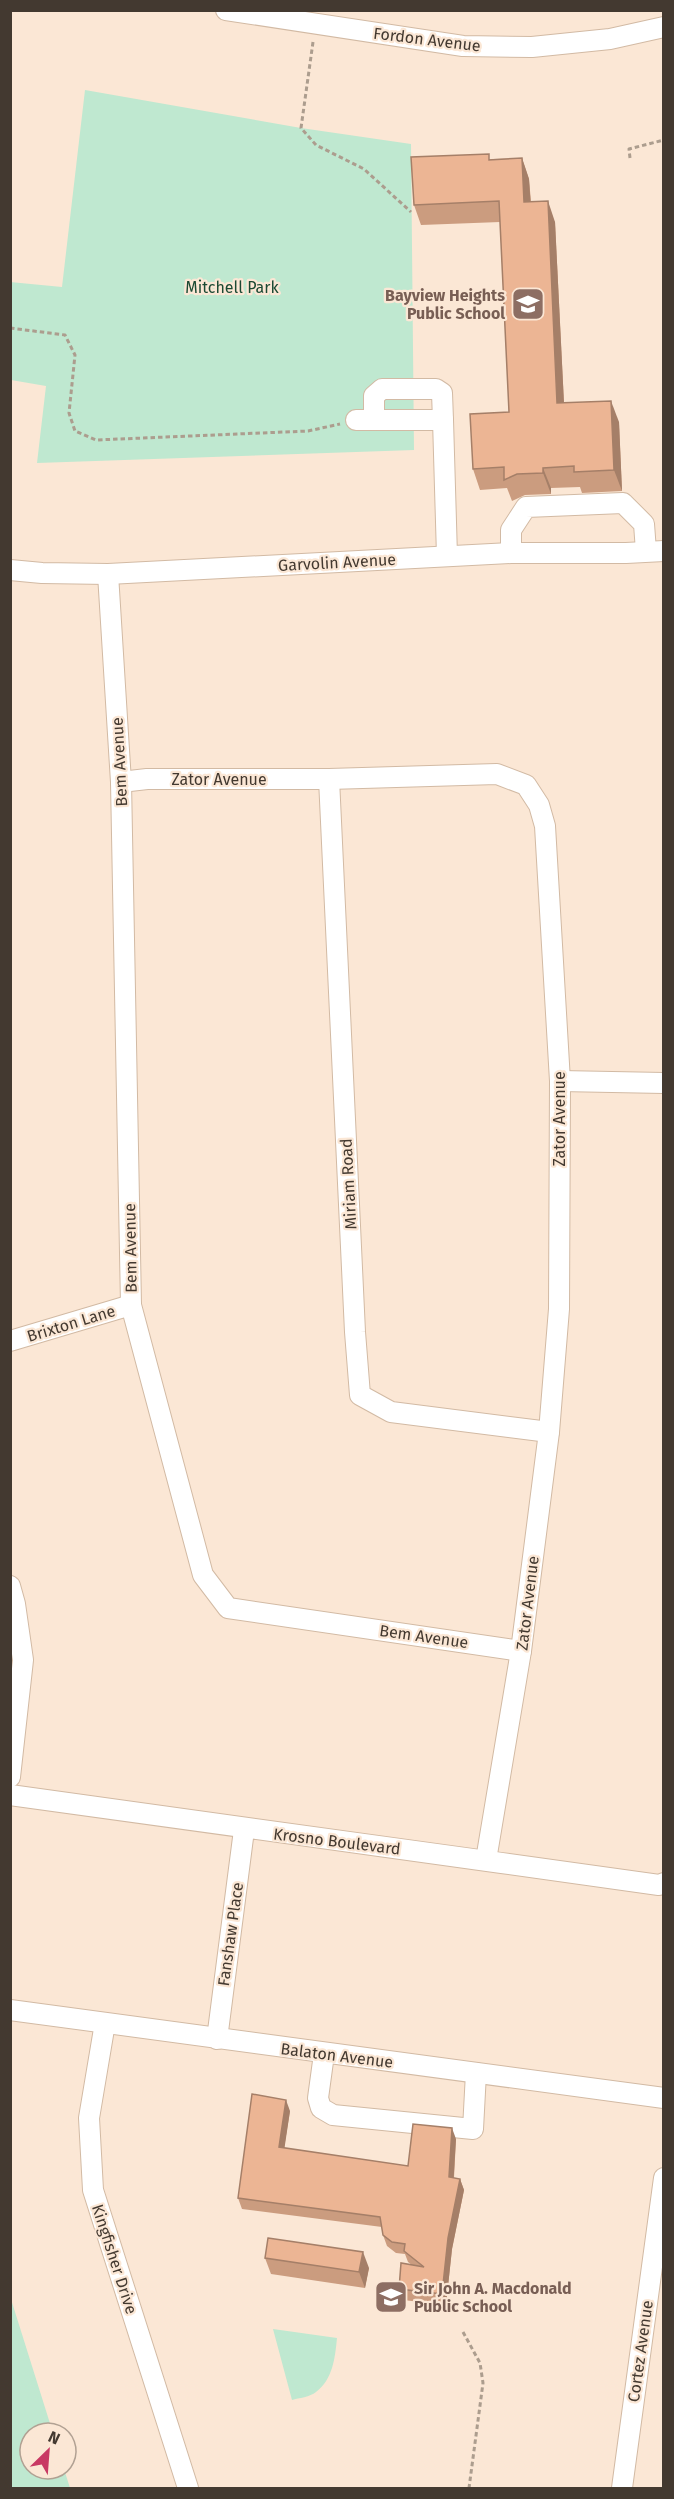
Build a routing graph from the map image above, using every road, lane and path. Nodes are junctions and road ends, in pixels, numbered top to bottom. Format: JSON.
{"nodes":[{"id":1,"x":226,"y":10,"type":"edge"},
{"id":2,"x":315,"y":25,"type":"junction"},
{"id":3,"x":663,"y":27,"type":"edge"},
{"id":4,"x":663,"y":140,"type":"edge"},
{"id":5,"x":630,"y":158,"type":"dead end"},
{"id":6,"x":411,"y":212,"type":"edge"},
{"id":7,"x":10,"y":327,"type":"edge"},
{"id":8,"x":365,"y":420,"type":"junction"},
{"id":9,"x":443,"y":420,"type":"junction"},
{"id":10,"x":655,"y":551,"type":"edge"},
{"id":11,"x":512,"y":553,"type":"junction"},
{"id":12,"x":447,"y":556,"type":"junction"},
{"id":13,"x":10,"y":570,"type":"edge"},
{"id":14,"x":108,"y":574,"type":"junction"},
{"id":15,"x":329,"y":778,"type":"junction"},
{"id":16,"x":121,"y":782,"type":"junction"},
{"id":17,"x":560,"y":1082,"type":"junction"},
{"id":18,"x":663,"y":1083,"type":"edge"},
{"id":19,"x":131,"y":1305,"type":"junction"},
{"id":20,"x":10,"y":1341,"type":"edge"},
{"id":21,"x":549,"y":1432,"type":"junction"},
{"id":22,"x":10,"y":1587,"type":"edge"},
{"id":23,"x":521,"y":1651,"type":"junction"},
{"id":24,"x":10,"y":1777,"type":"edge"},
{"id":25,"x":10,"y":1795,"type":"edge"},
{"id":26,"x":244,"y":1830,"type":"junction"},
{"id":27,"x":486,"y":1860,"type":"junction"},
{"id":28,"x":663,"y":1883,"type":"edge"},
{"id":29,"x":10,"y":2010,"type":"edge"},
{"id":30,"x":105,"y":2023,"type":"junction"},
{"id":31,"x":217,"y":2038,"type":"junction"},
{"id":32,"x":324,"y":2054,"type":"junction"},
{"id":33,"x":476,"y":2073,"type":"junction"},
{"id":34,"x":663,"y":2098,"type":"edge"},
{"id":35,"x":663,"y":2178,"type":"edge"},
{"id":36,"x":463,"y":2332,"type":"dead end"},
{"id":37,"x":188,"y":2488,"type":"edge"},
{"id":38,"x":469,"y":2488,"type":"edge"},
{"id":39,"x":622,"y":2488,"type":"edge"}],
"edges":[{"from":1,"to":2,"type":"street","name":"Fordon Avenue"},
{"from":2,"to":3,"type":"street","name":"Fordon Avenue"},
{"from":2,"to":6,"type":"path"},
{"from":4,"to":5,"type":"path"},
{"from":7,"to":8,"type":"path"},
{"from":8,"to":9,"type":"street"},
{"from":8,"to":9,"type":"street"},
{"from":9,"to":12,"type":"street"},
{"from":10,"to":11,"type":"street","name":"Garvolin Avenue"},
{"from":10,"to":11,"type":"street"},
{"from":11,"to":12,"type":"street","name":"Garvolin Avenue"},
{"from":12,"to":14,"type":"street","name":"Garvolin Avenue"},
{"from":13,"to":14,"type":"street","name":"Garvolin Avenue"},
{"from":14,"to":16,"type":"street","name":"Bem Avenue"},
{"from":15,"to":16,"type":"street","name":"Zator Avenue"},
{"from":15,"to":17,"type":"street","name":"Zator Avenue"},
{"from":15,"to":21,"type":"street","name":"Miriam Road"},
{"from":16,"to":19,"type":"street","name":"Bem Avenue"},
{"from":17,"to":18,"type":"street"},
{"from":17,"to":21,"type":"street","name":"Zator Avenue"},
{"from":19,"to":20,"type":"street","name":"Brixton Lane"},
{"from":19,"to":23,"type":"street","name":"Bem Avenue"},
{"from":21,"to":23,"type":"street","name":"Zator Avenue"},
{"from":22,"to":24,"type":"street"},
{"from":23,"to":27,"type":"street","name":"Zator Avenue"},
{"from":25,"to":26,"type":"street","name":"Krosno Boulevard"},
{"from":26,"to":27,"type":"street","name":"Krosno Boulevard"},
{"from":26,"to":31,"type":"street","name":"Fanshaw Place"},
{"from":27,"to":28,"type":"street","name":"Krosno Boulevard"},
{"from":29,"to":30,"type":"street","name":"Balaton Avenue"},
{"from":30,"to":31,"type":"street","name":"Balaton Avenue"},
{"from":30,"to":37,"type":"street","name":"Kingfisher Drive"},
{"from":31,"to":32,"type":"street","name":"Balaton Avenue"},
{"from":32,"to":33,"type":"street","name":"Balaton Avenue"},
{"from":32,"to":33,"type":"street"},
{"from":33,"to":34,"type":"street","name":"Balaton Avenue"},
{"from":35,"to":39,"type":"street","name":"Cortez Avenue"},
{"from":36,"to":38,"type":"path"}]}
